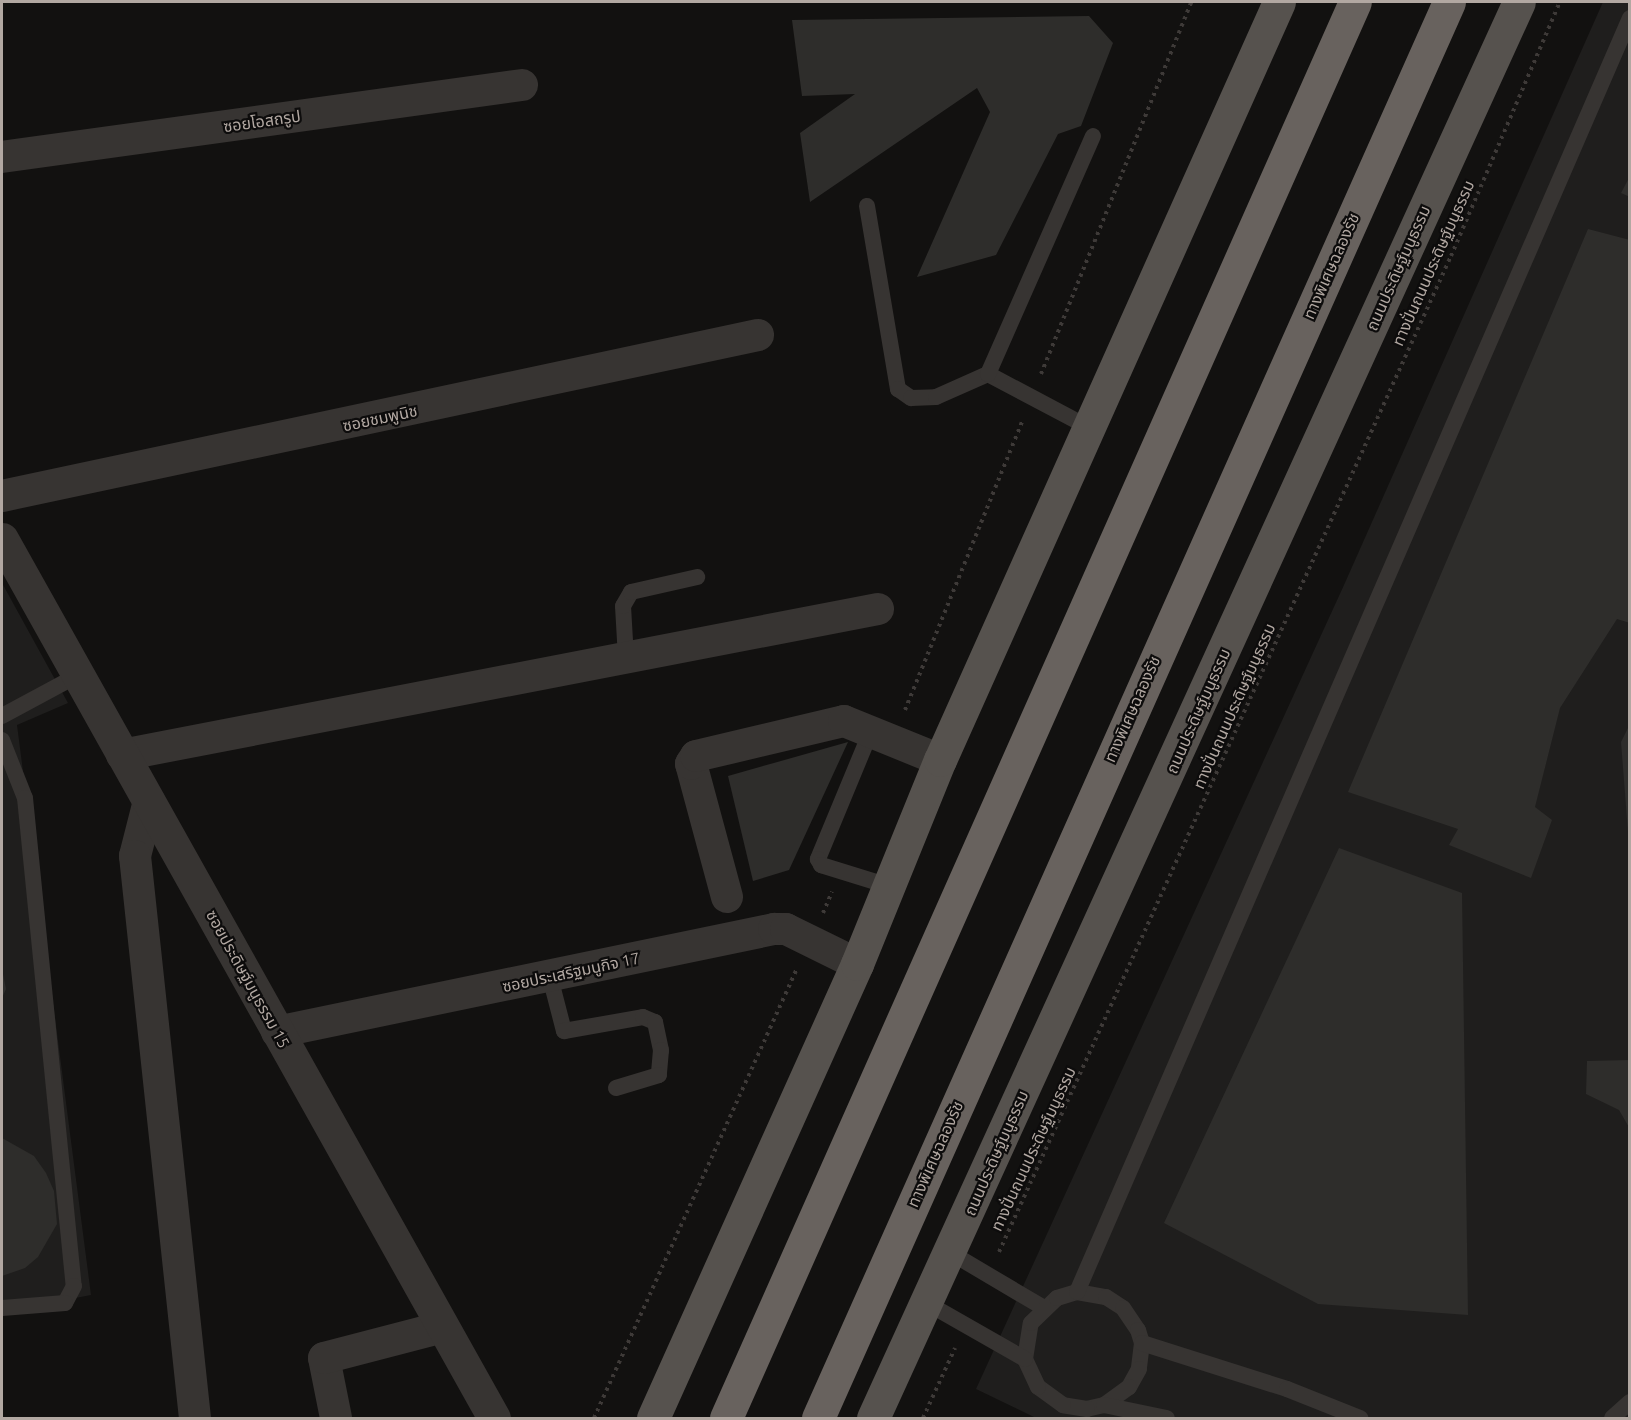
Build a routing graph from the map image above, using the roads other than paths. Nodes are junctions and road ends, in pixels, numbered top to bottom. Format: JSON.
{"nodes":[{"id":1,"x":1279,"y":2,"type":"edge"},
{"id":2,"x":1355,"y":2,"type":"edge"},
{"id":3,"x":1449,"y":2,"type":"edge"},
{"id":4,"x":1519,"y":2,"type":"edge"},
{"id":5,"x":1629,"y":18,"type":"edge"},
{"id":6,"x":522,"y":85,"type":"dead end"},
{"id":7,"x":1093,"y":136,"type":"dead end"},
{"id":8,"x":2,"y":157,"type":"edge"},
{"id":9,"x":867,"y":206,"type":"dead end"},
{"id":10,"x":758,"y":335,"type":"dead end"},
{"id":11,"x":988,"y":374,"type":"junction"},
{"id":12,"x":1088,"y":428,"type":"junction"},
{"id":13,"x":2,"y":496,"type":"edge"},
{"id":14,"x":2,"y":539,"type":"edge"},
{"id":15,"x":697,"y":577,"type":"dead end"},
{"id":16,"x":878,"y":609,"type":"dead end"},
{"id":17,"x":626,"y":658,"type":"junction"},
{"id":18,"x":78,"y":675,"type":"junction"},
{"id":19,"x":2,"y":716,"type":"edge"},
{"id":20,"x":872,"y":731,"type":"junction"},
{"id":21,"x":2,"y":740,"type":"edge"},
{"id":22,"x":122,"y":755,"type":"junction"},
{"id":23,"x":940,"y":760,"type":"junction"},
{"id":24,"x":149,"y":801,"type":"junction"},
{"id":25,"x":889,"y":886,"type":"junction"},
{"id":26,"x":727,"y":897,"type":"dead end"},
{"id":27,"x":857,"y":964,"type":"junction"},
{"id":28,"x":550,"y":977,"type":"junction"},
{"id":29,"x":277,"y":1032,"type":"junction"},
{"id":30,"x":616,"y":1088,"type":"dead end"},
{"id":31,"x":951,"y":1253,"type":"junction"},
{"id":32,"x":1077,"y":1292,"type":"junction"},
{"id":33,"x":925,"y":1302,"type":"junction"},
{"id":34,"x":2,"y":1308,"type":"edge"},
{"id":35,"x":1044,"y":1308,"type":"junction"},
{"id":36,"x":443,"y":1327,"type":"junction"},
{"id":37,"x":1142,"y":1343,"type":"junction"},
{"id":38,"x":1025,"y":1359,"type":"junction"},
{"id":39,"x":1629,"y":1402,"type":"edge"},
{"id":40,"x":1104,"y":1405,"type":"junction"},
{"id":41,"x":1064,"y":1412,"type":"edge"},
{"id":42,"x":195,"y":1419,"type":"edge"},
{"id":43,"x":336,"y":1419,"type":"edge"},
{"id":44,"x":494,"y":1419,"type":"edge"},
{"id":45,"x":653,"y":1419,"type":"edge"},
{"id":46,"x":726,"y":1419,"type":"edge"},
{"id":47,"x":818,"y":1419,"type":"edge"},
{"id":48,"x":873,"y":1419,"type":"edge"},
{"id":49,"x":1167,"y":1419,"type":"edge"},
{"id":50,"x":1360,"y":1419,"type":"edge"},
{"id":51,"x":1612,"y":1419,"type":"edge"}],
"edges":[{"from":1,"to":12,"type":"main road"},
{"from":2,"to":46,"type":"highway"},
{"from":3,"to":47,"type":"highway","name":"ทางพิเศษฉลองรัช"},
{"from":4,"to":31,"type":"main road","name":"ถนนประดิษฐ์มนูธรรม"},
{"from":5,"to":32,"type":"lane"},
{"from":6,"to":8,"type":"street","name":"ซอยโอสถรูป"},
{"from":7,"to":11,"type":"lane"},
{"from":9,"to":11,"type":"lane"},
{"from":10,"to":13,"type":"street","name":"ซอยชมพูนิช"},
{"from":11,"to":12,"type":"lane"},
{"from":12,"to":23,"type":"main road"},
{"from":14,"to":18,"type":"street","name":"ซอยประดิษฐ์มนูธรรม 15"},
{"from":15,"to":17,"type":"lane"},
{"from":16,"to":17,"type":"street"},
{"from":17,"to":22,"type":"street"},
{"from":18,"to":19,"type":"lane"},
{"from":18,"to":22,"type":"street","name":"ซอยประดิษฐ์มนูธรรม 15"},
{"from":20,"to":23,"type":"street"},
{"from":20,"to":25,"type":"lane"},
{"from":20,"to":26,"type":"street"},
{"from":21,"to":34,"type":"lane"},
{"from":22,"to":24,"type":"street","name":"ซอยประดิษฐ์มนูธรรม 15"},
{"from":23,"to":25,"type":"main road"},
{"from":24,"to":29,"type":"street","name":"ซอยประดิษฐ์มนูธรรม 15"},
{"from":24,"to":42,"type":"street"},
{"from":25,"to":27,"type":"main road"},
{"from":27,"to":28,"type":"street","name":"ซอยประเสริฐมนูกิจ 17"},
{"from":27,"to":45,"type":"main road"},
{"from":28,"to":29,"type":"street","name":"ซอยประเสริฐมนูกิจ 17"},
{"from":28,"to":30,"type":"lane"},
{"from":29,"to":36,"type":"street","name":"ซอยประดิษฐ์มนูธรรม 15"},
{"from":31,"to":33,"type":"main road","name":"ถนนประดิษฐ์มนูธรรม"},
{"from":31,"to":35,"type":"lane"},
{"from":32,"to":35,"type":"lane"},
{"from":32,"to":37,"type":"lane"},
{"from":33,"to":38,"type":"lane"},
{"from":33,"to":48,"type":"main road","name":"ถนนประดิษฐ์มนูธรรม"},
{"from":35,"to":38,"type":"lane"},
{"from":36,"to":43,"type":"street"},
{"from":36,"to":44,"type":"street","name":"ซอยประดิษฐ์มนูธรรม 15"},
{"from":37,"to":40,"type":"lane"},
{"from":37,"to":50,"type":"lane"},
{"from":38,"to":41,"type":"lane"},
{"from":39,"to":51,"type":"lane"},
{"from":40,"to":41,"type":"lane"},
{"from":40,"to":49,"type":"lane"}]}
